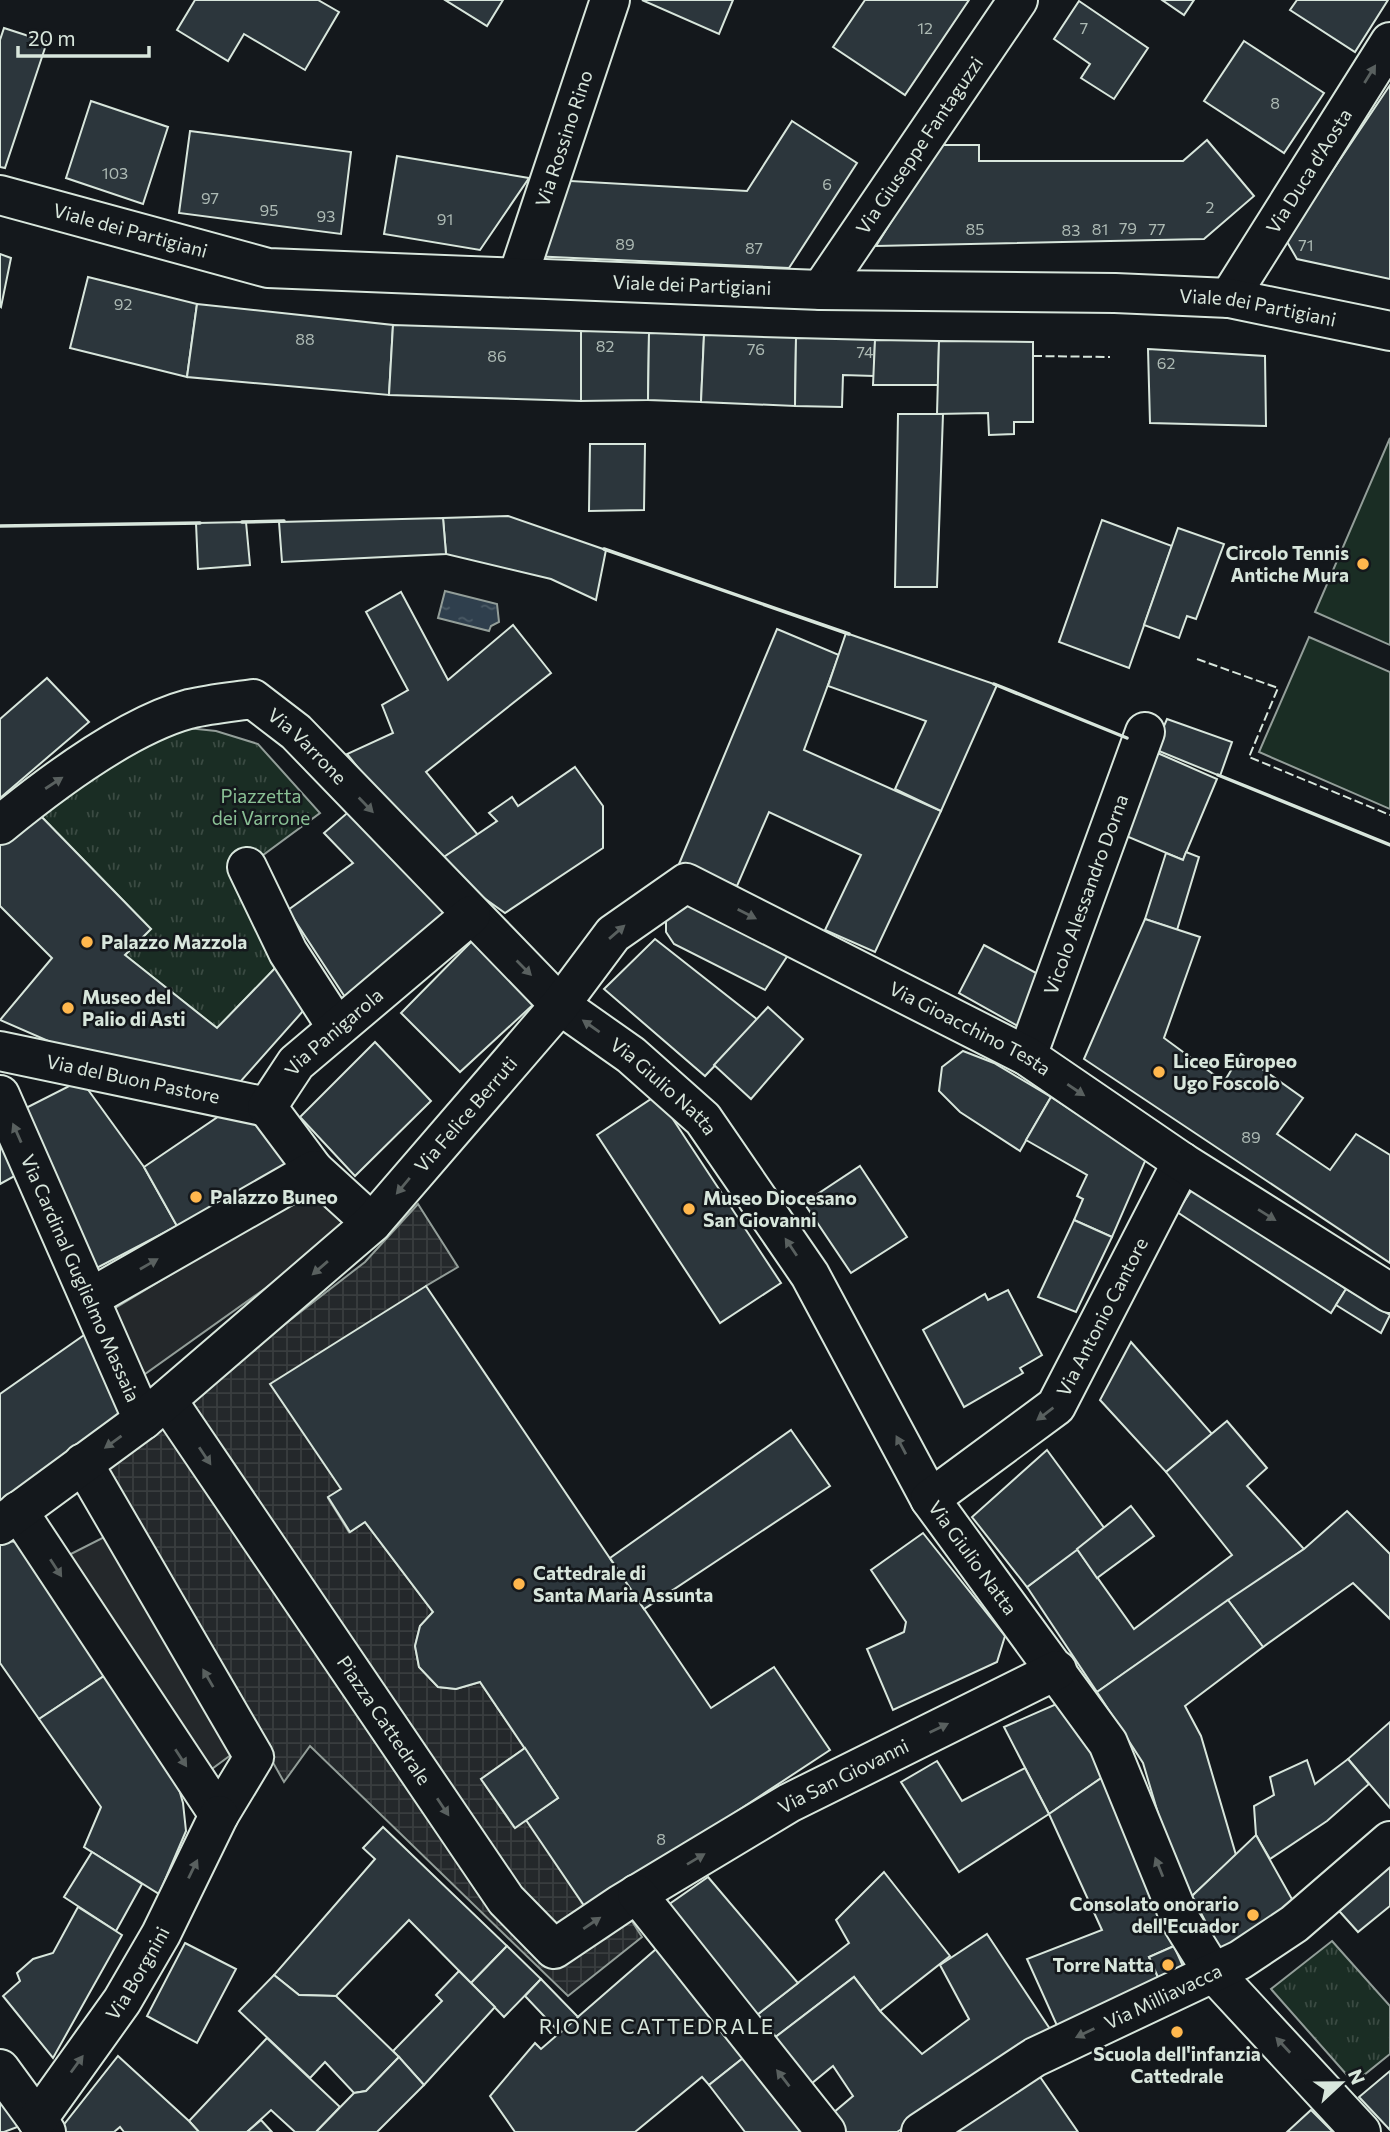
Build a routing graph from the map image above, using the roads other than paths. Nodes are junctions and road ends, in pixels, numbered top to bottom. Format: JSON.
{"nodes":[{"id":1,"x":610,"y":0,"type":"edge"},
{"id":2,"x":1018,"y":0,"type":"edge"},
{"id":3,"x":1390,"y":42,"type":"edge"},
{"id":4,"x":0,"y":195,"type":"edge"},
{"id":5,"x":518,"y":276,"type":"junction"},
{"id":6,"x":821,"y":290,"type":"junction"},
{"id":7,"x":1229,"y":298,"type":"junction"},
{"id":8,"x":1390,"y":331,"type":"edge"},
{"id":9,"x":1145,"y":732,"type":"dead end"},
{"id":10,"x":0,"y":825,"type":"edge"},
{"id":11,"x":247,"y":867,"type":"dead end"},
{"id":12,"x":471,"y":915,"type":"junction"},
{"id":13,"x":560,"y":1005,"type":"junction"},
{"id":14,"x":336,"y":1026,"type":"junction"},
{"id":15,"x":0,"y":1051,"type":"edge"},
{"id":16,"x":1027,"y":1056,"type":"junction"},
{"id":17,"x":0,"y":1095,"type":"edge"},
{"id":18,"x":267,"y":1107,"type":"junction"},
{"id":19,"x":1182,"y":1162,"type":"junction"},
{"id":20,"x":314,"y":1170,"type":"junction"},
{"id":21,"x":372,"y":1223,"type":"junction"},
{"id":22,"x":1390,"y":1293,"type":"edge"},
{"id":23,"x":90,"y":1298,"type":"junction"},
{"id":24,"x":155,"y":1410,"type":"junction"},
{"id":25,"x":83,"y":1463,"type":"junction"},
{"id":26,"x":930,"y":1499,"type":"junction"},
{"id":27,"x":9,"y":1518,"type":"edge"},
{"id":28,"x":1057,"y":1670,"type":"junction"},
{"id":29,"x":219,"y":1815,"type":"junction"},
{"id":30,"x":1390,"y":1841,"type":"edge"},
{"id":31,"x":637,"y":1894,"type":"junction"},
{"id":32,"x":1212,"y":1971,"type":"junction"},
{"id":33,"x":0,"y":2069,"type":"edge"},
{"id":34,"x":42,"y":2126,"type":"edge"},
{"id":35,"x":826,"y":2132,"type":"edge"},
{"id":36,"x":921,"y":2132,"type":"edge"},
{"id":37,"x":1361,"y":2132,"type":"edge"}],
"edges":[{"from":1,"to":5,"type":"street","name":"Via Rossino Rino"},
{"from":2,"to":6,"type":"street","name":"Via Giuseppe Fantaguzzi"},
{"from":7,"to":3,"type":"street","name":"Via Duca d'Aosta","one_way":true},
{"from":4,"to":5,"type":"street","name":"Viale dei Partigiani"},
{"from":5,"to":6,"type":"street","name":"Viale dei Partigiani"},
{"from":6,"to":7,"type":"street","name":"Viale dei Partigiani"},
{"from":7,"to":8,"type":"street","name":"Viale dei Partigiani"},
{"from":9,"to":16,"type":"street","name":"Vicolo Alessandro Dorna"},
{"from":10,"to":12,"type":"street","name":"Via Varrone","one_way":true},
{"from":11,"to":14,"type":"street"},
{"from":12,"to":13,"type":"street","name":"Via Varrone","one_way":true},
{"from":12,"to":14,"type":"street","name":"Via Panigarola"},
{"from":13,"to":16,"type":"street","name":"Via Gioacchino Testa","one_way":true},
{"from":13,"to":21,"type":"street","name":"Via Felice Berruti","one_way":true},
{"from":26,"to":13,"type":"street","name":"Via Giulio Natta","one_way":true},
{"from":14,"to":18,"type":"street","name":"Via Panigarola"},
{"from":15,"to":18,"type":"street","name":"Via del Buon Pastore"},
{"from":16,"to":19,"type":"street","name":"Via Gioacchino Testa","one_way":true},
{"from":23,"to":17,"type":"street","name":"Via Cardinal Guglielmo Massaia","one_way":true},
{"from":18,"to":20,"type":"street"},
{"from":19,"to":22,"type":"street","name":"Via Gioacchino Testa","one_way":true},
{"from":19,"to":26,"type":"street","name":"Via Antonio Cantore","one_way":true},
{"from":20,"to":21,"type":"street"},
{"from":23,"to":20,"type":"street","one_way":true},
{"from":21,"to":24,"type":"street","one_way":true},
{"from":23,"to":24,"type":"street","name":"Via Cardinal Guglielmo Massaia"},
{"from":24,"to":25,"type":"street","one_way":true},
{"from":24,"to":31,"type":"street","name":"Piazza Cattedrale","one_way":true},
{"from":25,"to":27,"type":"street"},
{"from":29,"to":25,"type":"street","one_way":true},
{"from":26,"to":28,"type":"street","name":"Via Giulio Natta"},
{"from":27,"to":29,"type":"street","one_way":true},
{"from":31,"to":28,"type":"street","name":"Via San Giovanni","one_way":true},
{"from":32,"to":28,"type":"street","name":"Via Giulio Natta","one_way":true},
{"from":34,"to":29,"type":"street","name":"Via Borgnini","one_way":true},
{"from":30,"to":32,"type":"street","name":"Via Milliavacca"},
{"from":35,"to":31,"type":"street","one_way":true},
{"from":32,"to":36,"type":"street","name":"Via Milliavacca","one_way":true},
{"from":37,"to":32,"type":"street","name":"Via Giulio Natta","one_way":true},
{"from":33,"to":34,"type":"street"}]}
